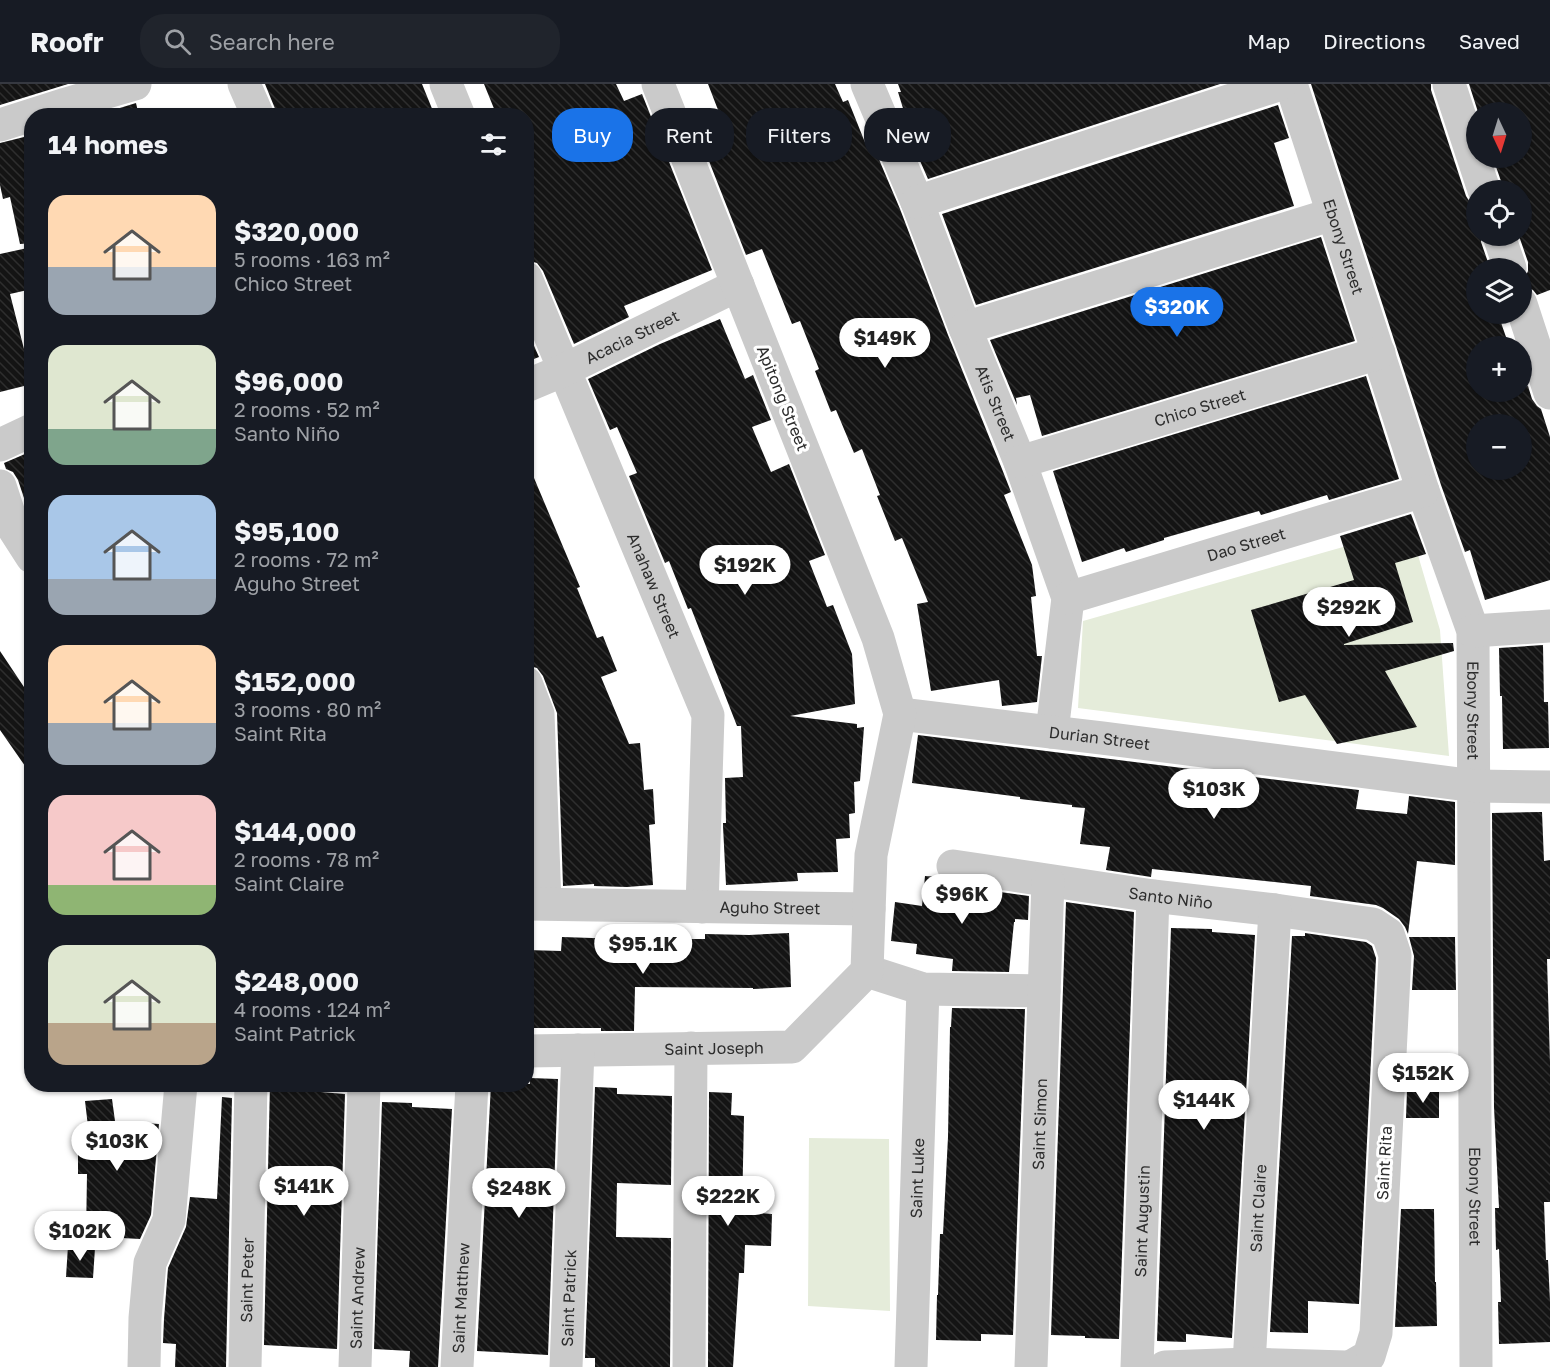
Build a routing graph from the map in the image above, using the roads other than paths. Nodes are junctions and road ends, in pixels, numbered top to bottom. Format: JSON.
{"nodes":[{"id":1,"x":135,"y":84,"type":"edge"},
{"id":2,"x":244,"y":84,"type":"edge"},
{"id":3,"x":446,"y":84,"type":"edge"},
{"id":4,"x":658,"y":84,"type":"edge"},
{"id":5,"x":867,"y":84,"type":"edge"},
{"id":6,"x":1281,"y":84,"type":"edge"},
{"id":7,"x":1291,"y":84,"type":"edge"},
{"id":8,"x":1449,"y":84,"type":"edge"},
{"id":9,"x":73,"y":108,"type":"edge"},
{"id":10,"x":254,"y":108,"type":"edge"},
{"id":11,"x":456,"y":108,"type":"edge"},
{"id":12,"x":24,"y":120,"type":"edge"},
{"id":13,"x":0,"y":125,"type":"edge"},
{"id":14,"x":1481,"y":180,"type":"edge"},
{"id":15,"x":917,"y":202,"type":"junction"},
{"id":16,"x":1333,"y":214,"type":"junction"},
{"id":17,"x":738,"y":285,"type":"junction"},
{"id":18,"x":534,"y":297,"type":"edge"},
{"id":19,"x":1528,"y":324,"type":"edge"},
{"id":20,"x":965,"y":328,"type":"junction"},
{"id":21,"x":1378,"y":353,"type":"junction"},
{"id":22,"x":564,"y":370,"type":"junction"},
{"id":23,"x":534,"y":383,"type":"edge"},
{"id":24,"x":1550,"y":393,"type":"edge"},
{"id":25,"x":24,"y":434,"type":"edge"},
{"id":26,"x":0,"y":446,"type":"edge"},
{"id":27,"x":1020,"y":462,"type":"junction"},
{"id":28,"x":0,"y":486,"type":"edge"},
{"id":29,"x":1423,"y":491,"type":"junction"},
{"id":30,"x":24,"y":545,"type":"edge"},
{"id":31,"x":1068,"y":598,"type":"junction"},
{"id":32,"x":1550,"y":626,"type":"edge"},
{"id":33,"x":1473,"y":630,"type":"junction"},
{"id":34,"x":534,"y":704,"type":"edge"},
{"id":35,"x":900,"y":714,"type":"junction"},
{"id":36,"x":1052,"y":732,"type":"junction"},
{"id":37,"x":1475,"y":786,"type":"junction"},
{"id":38,"x":1550,"y":786,"type":"edge"},
{"id":39,"x":953,"y":866,"type":"dead end"},
{"id":40,"x":1048,"y":880,"type":"junction"},
{"id":41,"x":1153,"y":896,"type":"junction"},
{"id":42,"x":536,"y":903,"type":"edge"},
{"id":43,"x":702,"y":907,"type":"junction"},
{"id":44,"x":869,"y":909,"type":"junction"},
{"id":45,"x":1275,"y":910,"type":"junction"},
{"id":46,"x":1388,"y":934,"type":"joint"},
{"id":47,"x":867,"y":971,"type":"junction"},
{"id":48,"x":923,"y":989,"type":"junction"},
{"id":49,"x":1044,"y":991,"type":"junction"},
{"id":50,"x":691,"y":1048,"type":"junction"},
{"id":51,"x":578,"y":1050,"type":"junction"},
{"id":52,"x":534,"y":1051,"type":"edge"},
{"id":53,"x":180,"y":1092,"type":"edge"},
{"id":54,"x":251,"y":1092,"type":"edge"},
{"id":55,"x":364,"y":1092,"type":"edge"},
{"id":56,"x":472,"y":1092,"type":"edge"},
{"id":57,"x":1355,"y":1363,"type":"edge"},
{"id":58,"x":1249,"y":1364,"type":"junction"},
{"id":59,"x":144,"y":1367,"type":"edge"},
{"id":60,"x":245,"y":1367,"type":"edge"},
{"id":61,"x":355,"y":1367,"type":"edge"},
{"id":62,"x":457,"y":1367,"type":"edge"},
{"id":63,"x":566,"y":1367,"type":"edge"},
{"id":64,"x":689,"y":1367,"type":"edge"},
{"id":65,"x":911,"y":1367,"type":"edge"},
{"id":66,"x":1031,"y":1367,"type":"edge"},
{"id":67,"x":1137,"y":1367,"type":"edge"},
{"id":68,"x":1165,"y":1367,"type":"edge"},
{"id":69,"x":1476,"y":1367,"type":"edge"}],
"edges":[{"from":1,"to":9,"type":"street"},
{"from":2,"to":10,"type":"street"},
{"from":3,"to":11,"type":"street"},
{"from":4,"to":17,"type":"street","name":"Apitong Street"},
{"from":5,"to":15,"type":"street","name":"Atis Street"},
{"from":6,"to":15,"type":"street"},
{"from":7,"to":16,"type":"street","name":"Ebony Street"},
{"from":8,"to":14,"type":"street"},
{"from":12,"to":13,"type":"street"},
{"from":15,"to":20,"type":"street","name":"Atis Street"},
{"from":16,"to":20,"type":"street"},
{"from":16,"to":21,"type":"street","name":"Ebony Street"},
{"from":17,"to":22,"type":"street","name":"Acacia Street"},
{"from":17,"to":35,"type":"street","name":"Apitong Street"},
{"from":18,"to":22,"type":"street","name":"Anahaw Street"},
{"from":19,"to":24,"type":"street"},
{"from":20,"to":27,"type":"street","name":"Atis Street"},
{"from":21,"to":27,"type":"street","name":"Chico Street"},
{"from":21,"to":29,"type":"street","name":"Ebony Street"},
{"from":22,"to":23,"type":"street","name":"Acacia Street"},
{"from":22,"to":43,"type":"street","name":"Anahaw Street"},
{"from":25,"to":26,"type":"street"},
{"from":27,"to":31,"type":"street","name":"Atis Street"},
{"from":28,"to":30,"type":"street"},
{"from":29,"to":31,"type":"street","name":"Dao Street"},
{"from":29,"to":33,"type":"street","name":"Ebony Street"},
{"from":31,"to":36,"type":"street","name":"Atis Street"},
{"from":32,"to":33,"type":"street"},
{"from":33,"to":37,"type":"street","name":"Ebony Street"},
{"from":34,"to":42,"type":"street"},
{"from":35,"to":36,"type":"street","name":"Durian Street"},
{"from":35,"to":44,"type":"street"},
{"from":36,"to":37,"type":"street","name":"Durian Street"},
{"from":37,"to":38,"type":"street","name":"Durian Street"},
{"from":37,"to":69,"type":"street","name":"Ebony Street"},
{"from":39,"to":40,"type":"street","name":"Santo Niño"},
{"from":40,"to":41,"type":"street","name":"Santo Niño"},
{"from":40,"to":49,"type":"street","name":"Saint Simon"},
{"from":41,"to":45,"type":"street","name":"Santo Niño"},
{"from":41,"to":67,"type":"street","name":"Saint Augustin"},
{"from":42,"to":43,"type":"street","name":"Aguho Street"},
{"from":43,"to":44,"type":"street","name":"Aguho Street"},
{"from":44,"to":47,"type":"street"},
{"from":45,"to":46,"type":"street","name":"Santo Niño"},
{"from":45,"to":58,"type":"street","name":"Saint Claire"},
{"from":46,"to":57,"type":"street","name":"Saint Rita"},
{"from":47,"to":48,"type":"street"},
{"from":47,"to":50,"type":"street","name":"Saint Joseph"},
{"from":48,"to":49,"type":"street"},
{"from":48,"to":65,"type":"street","name":"Saint Luke"},
{"from":49,"to":66,"type":"street","name":"Saint Simon"},
{"from":50,"to":51,"type":"street","name":"Saint Joseph"},
{"from":50,"to":64,"type":"street"},
{"from":51,"to":52,"type":"street","name":"Saint Joseph"},
{"from":51,"to":63,"type":"street","name":"Saint Patrick"},
{"from":53,"to":59,"type":"street"},
{"from":54,"to":60,"type":"street","name":"Saint Peter"},
{"from":55,"to":61,"type":"street","name":"Saint Andrew"},
{"from":56,"to":62,"type":"street","name":"Saint Matthew"},
{"from":57,"to":58,"type":"street"},
{"from":58,"to":68,"type":"street"}]}
